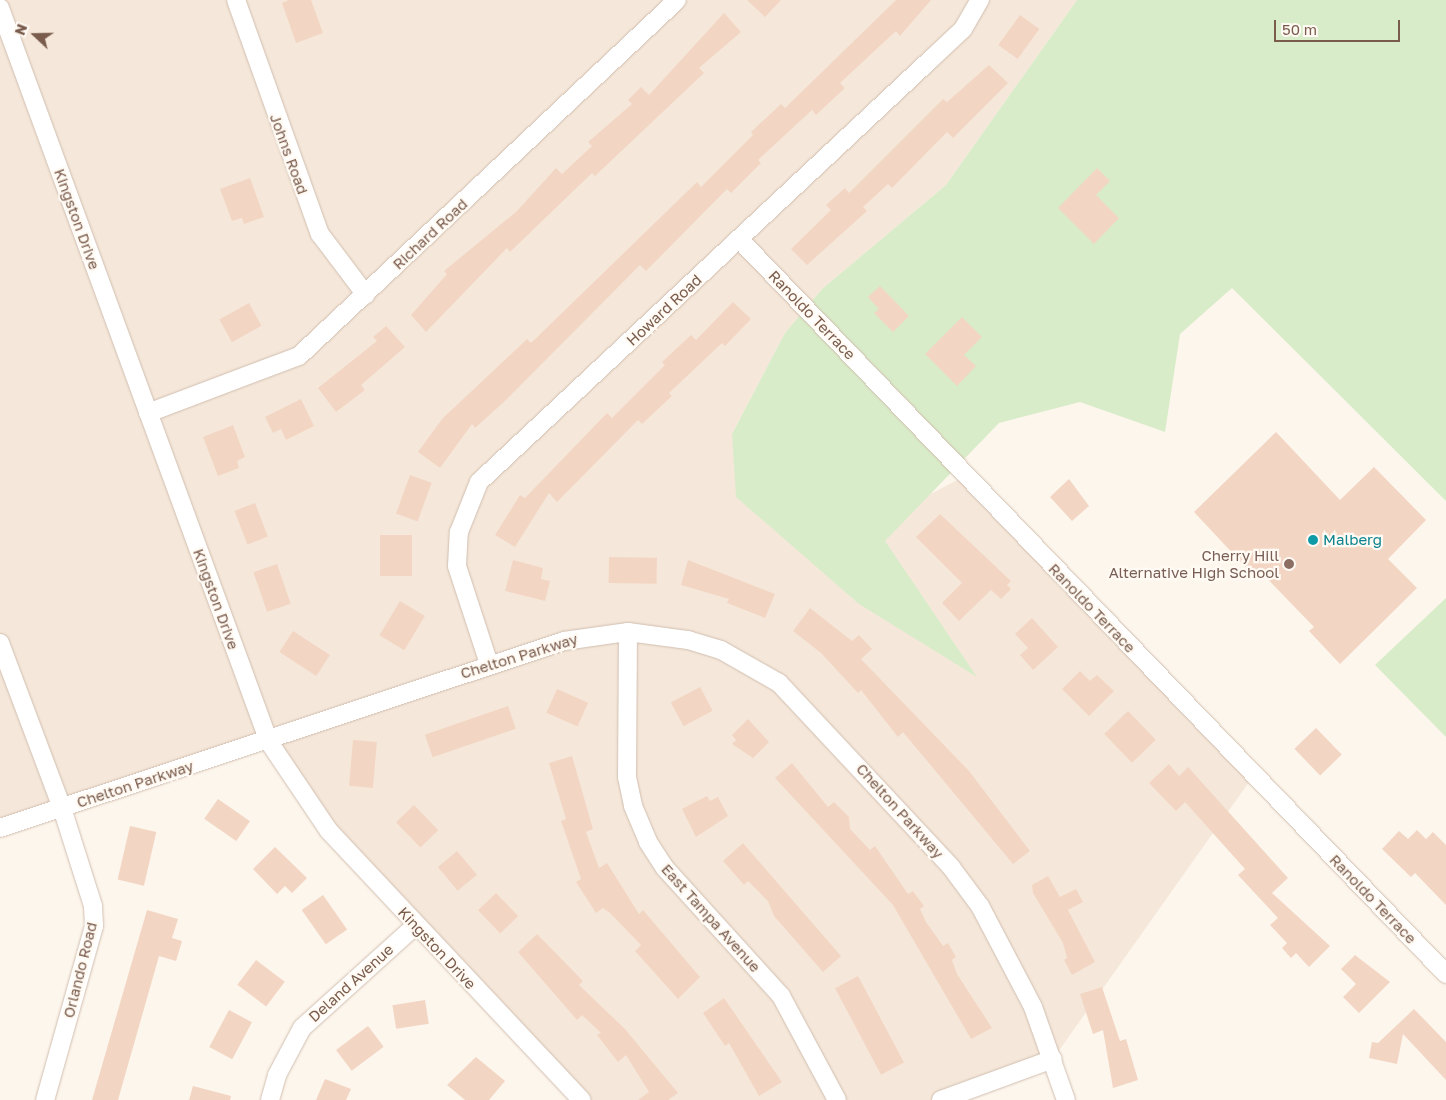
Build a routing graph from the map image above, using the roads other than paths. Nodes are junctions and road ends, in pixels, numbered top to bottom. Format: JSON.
{"nodes":[{"id":1,"x":236,"y":0,"type":"edge"},
{"id":2,"x":980,"y":0,"type":"edge"},
{"id":3,"x":667,"y":3,"type":"edge"},
{"id":4,"x":0,"y":8,"type":"edge"},
{"id":5,"x":7,"y":53,"type":"edge"},
{"id":6,"x":739,"y":239,"type":"junction"},
{"id":7,"x":366,"y":295,"type":"junction"},
{"id":8,"x":148,"y":413,"type":"junction"},
{"id":9,"x":628,"y":632,"type":"junction"},
{"id":10,"x":0,"y":643,"type":"edge"},
{"id":11,"x":489,"y":664,"type":"junction"},
{"id":12,"x":268,"y":742,"type":"junction"},
{"id":13,"x":62,"y":808,"type":"junction"},
{"id":14,"x":0,"y":828,"type":"edge"},
{"id":15,"x":415,"y":926,"type":"junction"},
{"id":16,"x":1446,"y":974,"type":"edge"},
{"id":17,"x":1054,"y":1059,"type":"junction"},
{"id":18,"x":580,"y":1099,"type":"edge"},
{"id":19,"x":45,"y":1100,"type":"edge"},
{"id":20,"x":270,"y":1100,"type":"edge"},
{"id":21,"x":837,"y":1100,"type":"edge"},
{"id":22,"x":941,"y":1100,"type":"edge"},
{"id":23,"x":1066,"y":1100,"type":"edge"}],
"edges":[{"from":1,"to":7,"type":"street","name":"Johns Road"},
{"from":2,"to":6,"type":"street","name":"Howard Road"},
{"from":3,"to":7,"type":"street","name":"Richard Road"},
{"from":4,"to":5,"type":"street","name":"Kingston Drive"},
{"from":5,"to":8,"type":"street","name":"Kingston Drive"},
{"from":6,"to":11,"type":"street","name":"Howard Road"},
{"from":6,"to":16,"type":"street","name":"Ranoldo Terrace"},
{"from":7,"to":8,"type":"street","name":"Richard Road"},
{"from":8,"to":12,"type":"street","name":"Kingston Drive"},
{"from":9,"to":11,"type":"street","name":"Chelton Parkway"},
{"from":9,"to":17,"type":"street","name":"Chelton Parkway"},
{"from":9,"to":21,"type":"street","name":"East Tampa Avenue"},
{"from":10,"to":13,"type":"street","name":"Orlando Road"},
{"from":11,"to":12,"type":"street","name":"Chelton Parkway"},
{"from":12,"to":13,"type":"street","name":"Chelton Parkway"},
{"from":12,"to":15,"type":"street","name":"Kingston Drive"},
{"from":13,"to":14,"type":"street","name":"Chelton Parkway"},
{"from":13,"to":19,"type":"street","name":"Orlando Road"},
{"from":15,"to":18,"type":"street","name":"Kingston Drive"},
{"from":15,"to":20,"type":"street","name":"Deland Avenue"},
{"from":17,"to":22,"type":"street"},
{"from":17,"to":23,"type":"street","name":"Chelton Parkway"}]}
